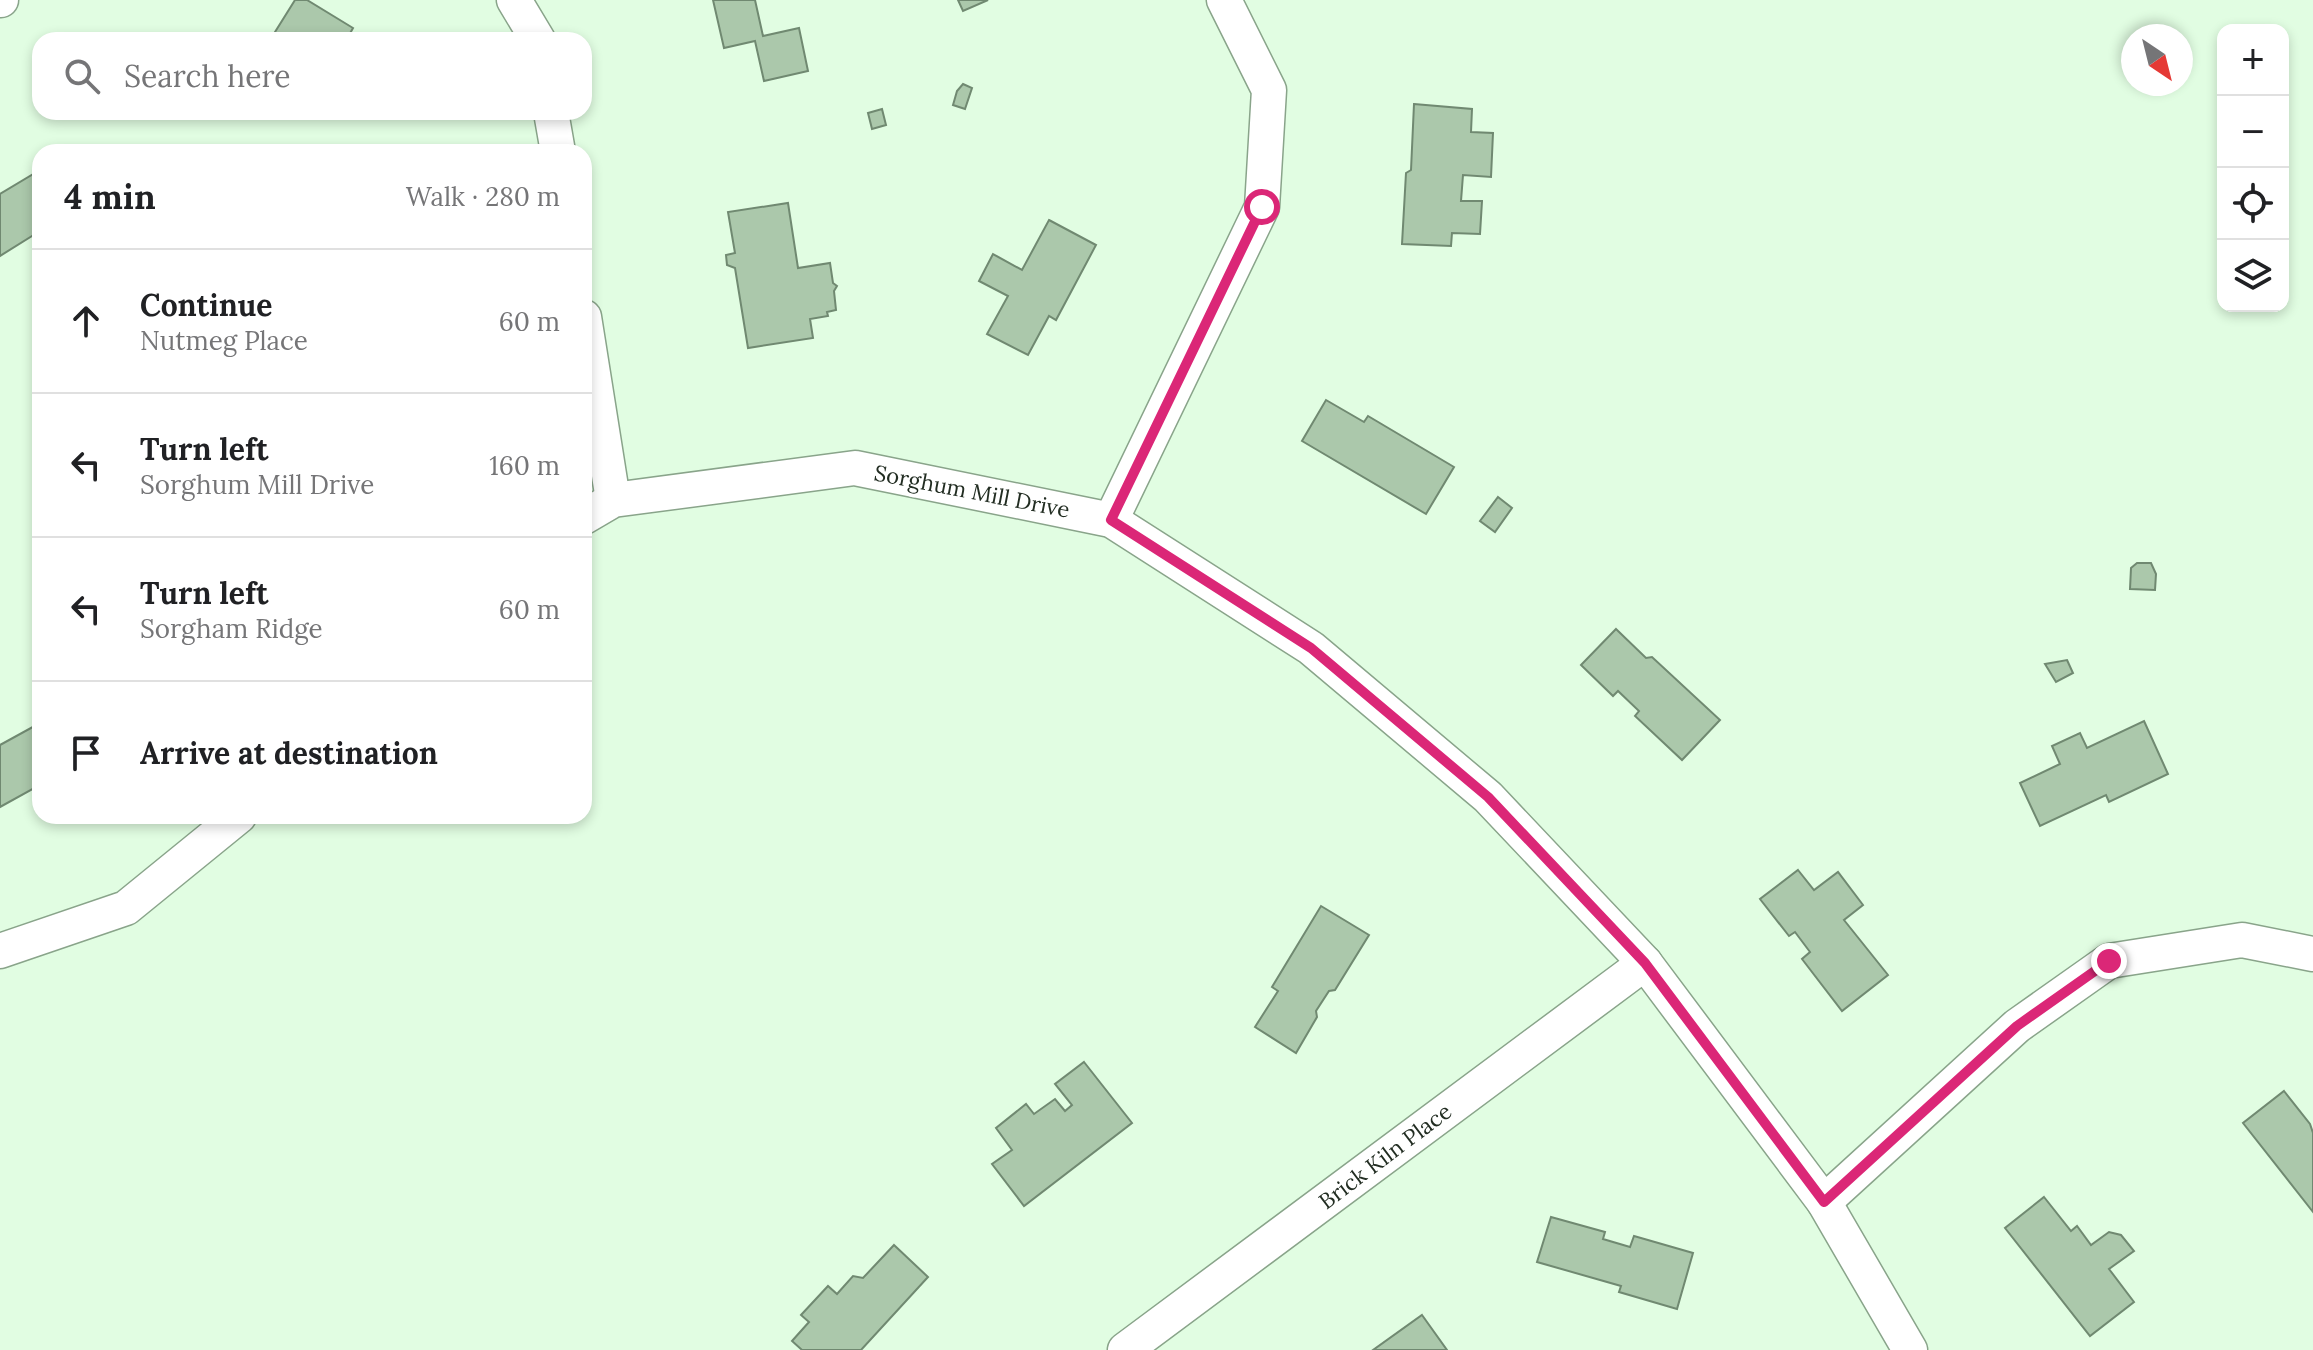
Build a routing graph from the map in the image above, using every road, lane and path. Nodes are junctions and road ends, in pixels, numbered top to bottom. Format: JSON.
{"nodes":[{"id":1,"x":514,"y":0,"type":"edge"},
{"id":2,"x":1224,"y":0,"type":"edge"},
{"id":3,"x":533,"y":32,"type":"edge"},
{"id":4,"x":552,"y":120,"type":"edge"},
{"id":5,"x":557,"y":144,"type":"edge"},
{"id":6,"x":592,"y":426,"type":"edge"},
{"id":7,"x":598,"y":508,"type":"edge"},
{"id":8,"x":1111,"y":520,"type":"junction"},
{"id":9,"x":229,"y":824,"type":"edge"},
{"id":10,"x":0,"y":951,"type":"edge"},
{"id":11,"x":2313,"y":954,"type":"edge"},
{"id":12,"x":1645,"y":963,"type":"junction"},
{"id":13,"x":1824,"y":1202,"type":"junction"},
{"id":14,"x":1125,"y":1350,"type":"edge"},
{"id":15,"x":1910,"y":1350,"type":"edge"}],
"edges":[{"from":1,"to":3,"type":"street"},
{"from":2,"to":8,"type":"street"},
{"from":4,"to":5,"type":"street"},
{"from":6,"to":7,"type":"street"},
{"from":7,"to":8,"type":"street","name":"Sorghum Mill Drive"},
{"from":8,"to":12,"type":"street","name":"Sorghum Mill Drive"},
{"from":9,"to":10,"type":"street"},
{"from":11,"to":13,"type":"street"},
{"from":12,"to":13,"type":"street","name":"Sorghum Mill Drive"},
{"from":12,"to":14,"type":"street","name":"Brick Kiln Place"},
{"from":13,"to":15,"type":"street","name":"Sorghum Mill Drive"}]}
